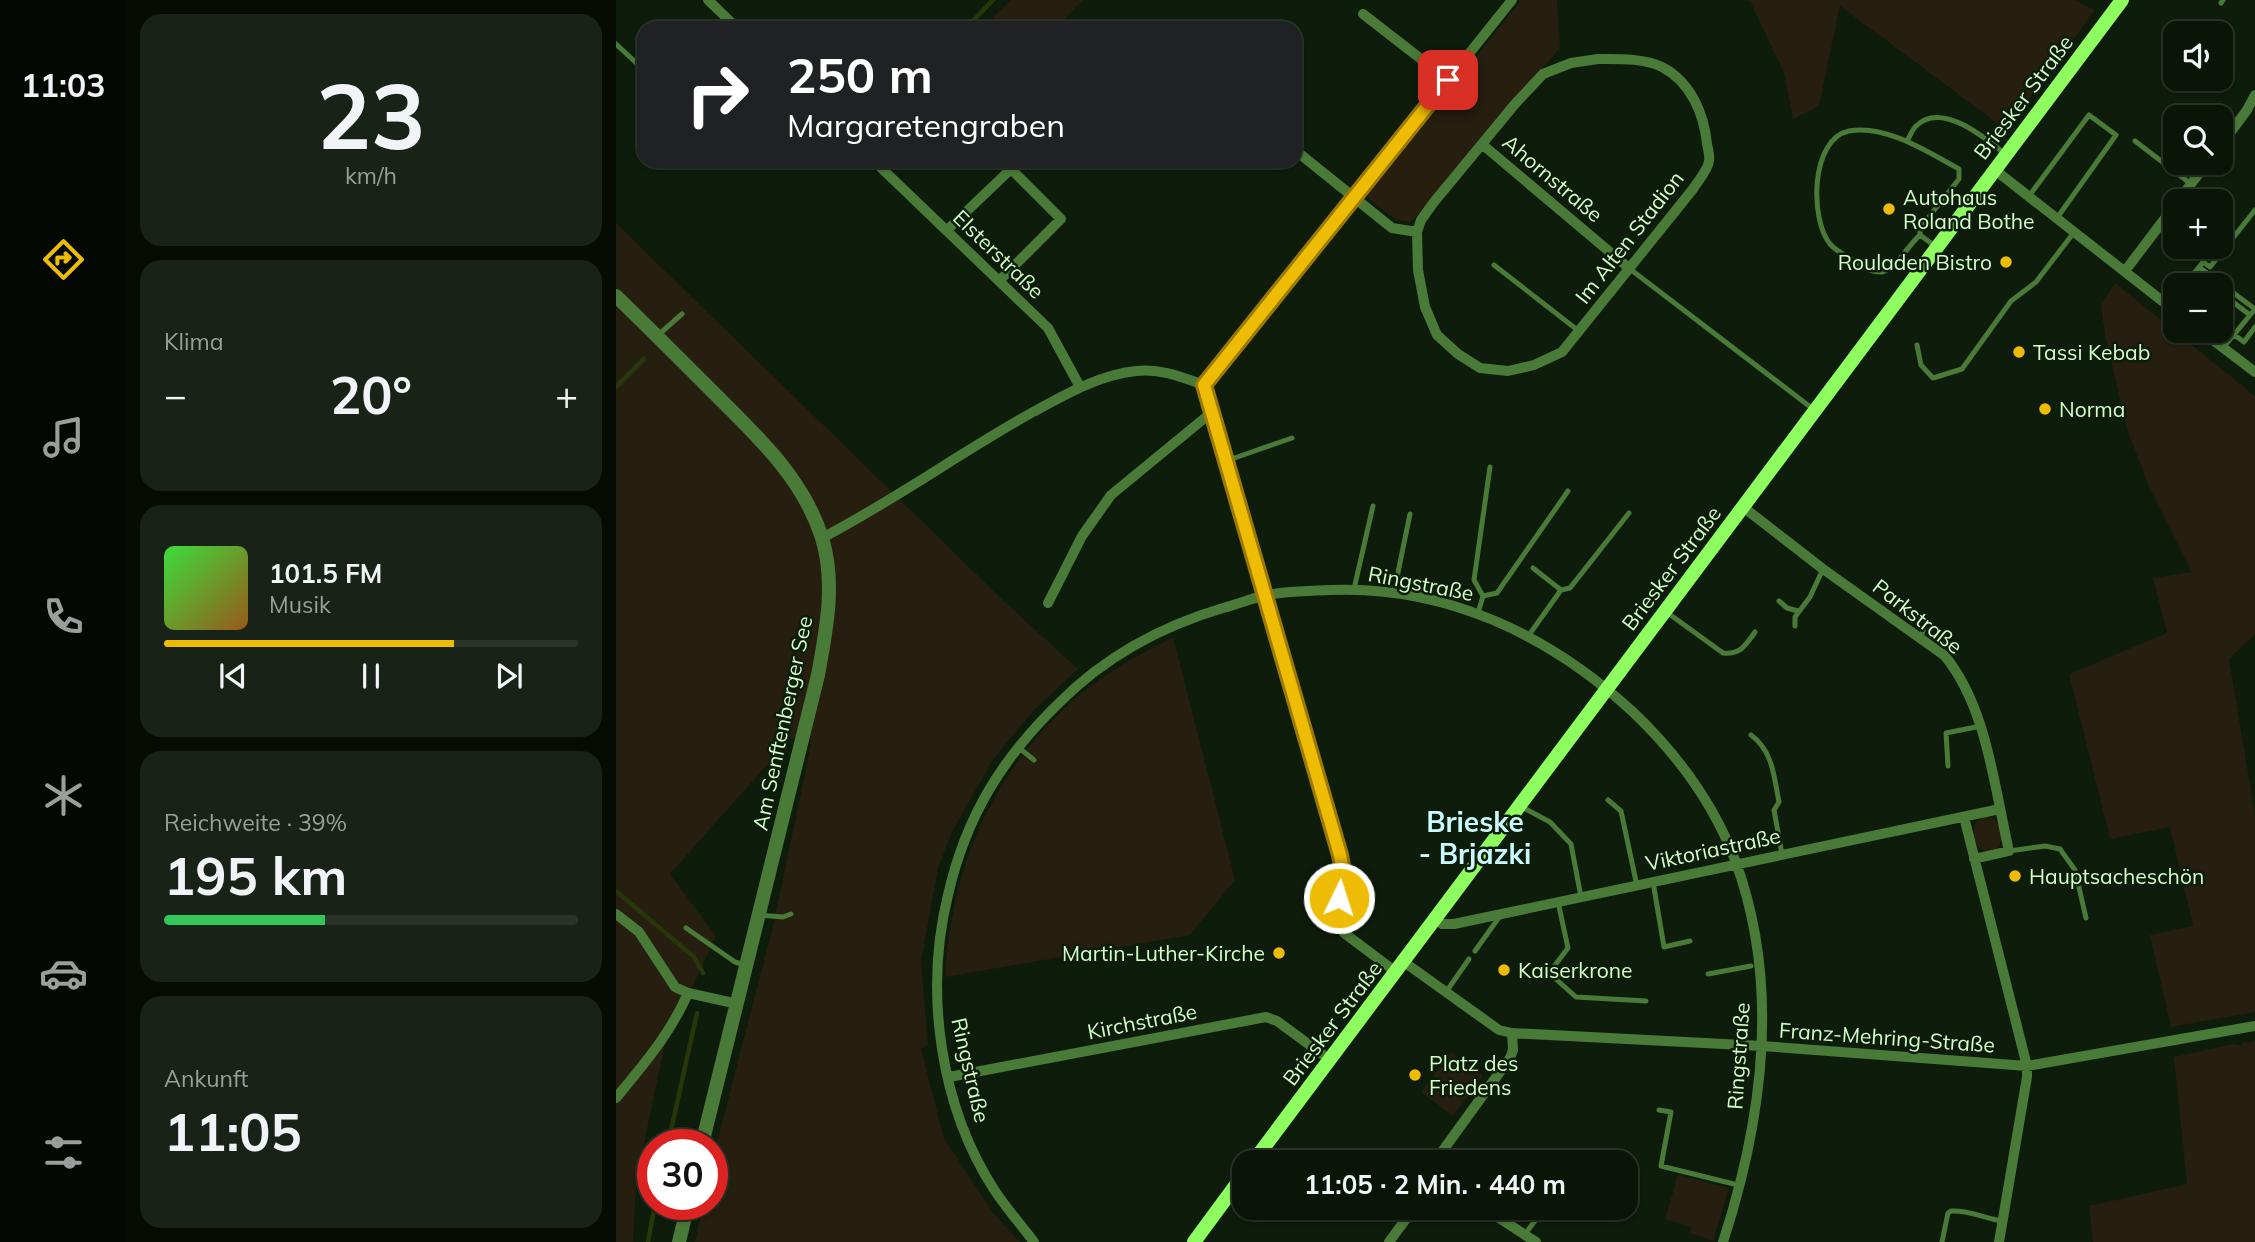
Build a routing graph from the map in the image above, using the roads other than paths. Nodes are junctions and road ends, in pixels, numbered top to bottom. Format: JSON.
{"nodes":[{"id":1,"x":708,"y":0,"type":"edge"},
{"id":2,"x":1512,"y":0,"type":"edge"},
{"id":3,"x":2122,"y":0,"type":"edge"},
{"id":4,"x":1363,"y":14,"type":"dead end"},
{"id":5,"x":730,"y":21,"type":"edge"},
{"id":6,"x":616,"y":44,"type":"edge"},
{"id":7,"x":637,"y":64,"type":"edge"},
{"id":8,"x":1448,"y":80,"type":"junction"},
{"id":9,"x":2255,"y":95,"type":"edge"},
{"id":10,"x":2233,"y":129,"type":"edge"},
{"id":11,"x":1907,"y":141,"type":"junction"},
{"id":12,"x":2135,"y":141,"type":"dead end"},
{"id":13,"x":1483,"y":145,"type":"junction"},
{"id":14,"x":2006,"y":155,"type":"junction"},
{"id":15,"x":1302,"y":156,"type":"edge"},
{"id":16,"x":881,"y":168,"type":"edge"},
{"id":17,"x":1995,"y":170,"type":"junction"},
{"id":18,"x":2198,"y":175,"type":"edge"},
{"id":19,"x":2191,"y":184,"type":"junction"},
{"id":20,"x":2187,"y":189,"type":"edge"},
{"id":21,"x":2029,"y":196,"type":"junction"},
{"id":22,"x":1354,"y":198,"type":"junction"},
{"id":23,"x":2255,"y":210,"type":"edge"},
{"id":24,"x":2057,"y":218,"type":"junction"},
{"id":25,"x":2163,"y":221,"type":"edge"},
{"id":26,"x":947,"y":230,"type":"junction"},
{"id":27,"x":2075,"y":231,"type":"junction"},
{"id":28,"x":1417,"y":232,"type":"junction"},
{"id":29,"x":1920,"y":235,"type":"junction"},
{"id":30,"x":1937,"y":248,"type":"junction"},
{"id":31,"x":1494,"y":265,"type":"dead end"},
{"id":32,"x":2199,"y":267,"type":"junction"},
{"id":33,"x":1630,"y":269,"type":"junction"},
{"id":34,"x":2125,"y":271,"type":"junction"},
{"id":35,"x":2194,"y":273,"type":"edge"},
{"id":36,"x":999,"y":281,"type":"junction"},
{"id":37,"x":616,"y":296,"type":"edge"},
{"id":38,"x":2163,"y":301,"type":"edge"},
{"id":39,"x":2233,"y":302,"type":"edge"},
{"id":40,"x":2255,"y":309,"type":"edge"},
{"id":41,"x":682,"y":314,"type":"dead end"},
{"id":42,"x":2250,"y":315,"type":"junction"},
{"id":43,"x":2255,"y":327,"type":"edge"},
{"id":44,"x":1580,"y":332,"type":"junction"},
{"id":45,"x":2234,"y":335,"type":"junction"},
{"id":46,"x":657,"y":336,"type":"junction"},
{"id":47,"x":2217,"y":343,"type":"edge"},
{"id":48,"x":1917,"y":345,"type":"dead end"},
{"id":49,"x":2223,"y":348,"type":"junction"},
{"id":50,"x":2255,"y":372,"type":"edge"},
{"id":51,"x":1204,"y":385,"type":"junction"},
{"id":52,"x":1080,"y":387,"type":"junction"},
{"id":53,"x":1815,"y":411,"type":"junction"},
{"id":54,"x":1212,"y":412,"type":"junction"},
{"id":55,"x":1292,"y":438,"type":"dead end"},
{"id":56,"x":1226,"y":461,"type":"junction"},
{"id":57,"x":1490,"y":467,"type":"dead end"},
{"id":58,"x":1568,"y":491,"type":"dead end"},
{"id":59,"x":1373,"y":506,"type":"dead end"},
{"id":60,"x":1744,"y":506,"type":"junction"},
{"id":61,"x":1409,"y":513,"type":"dead end"},
{"id":62,"x":1629,"y":513,"type":"dead end"},
{"id":63,"x":822,"y":538,"type":"junction"},
{"id":64,"x":1533,"y":568,"type":"dead end"},
{"id":65,"x":1823,"y":569,"type":"junction"},
{"id":66,"x":1354,"y":589,"type":"junction"},
{"id":67,"x":1561,"y":590,"type":"junction"},
{"id":68,"x":1394,"y":592,"type":"junction"},
{"id":69,"x":1266,"y":596,"type":"junction"},
{"id":70,"x":1483,"y":596,"type":"junction"},
{"id":71,"x":1779,"y":601,"type":"dead end"},
{"id":72,"x":1048,"y":603,"type":"dead end"},
{"id":73,"x":1665,"y":611,"type":"junction"},
{"id":74,"x":1798,"y":611,"type":"junction"},
{"id":75,"x":1478,"y":613,"type":"junction"},
{"id":76,"x":1916,"y":613,"type":"dead end"},
{"id":77,"x":1795,"y":626,"type":"dead end"},
{"id":78,"x":1755,"y":632,"type":"dead end"},
{"id":79,"x":1529,"y":635,"type":"junction"},
{"id":80,"x":1921,"y":637,"type":"junction"},
{"id":81,"x":1607,"y":689,"type":"junction"},
{"id":82,"x":1981,"y":726,"type":"junction"},
{"id":83,"x":1940,"y":729,"type":"dead end"},
{"id":84,"x":1947,"y":733,"type":"junction"},
{"id":85,"x":1751,"y":735,"type":"dead end"},
{"id":86,"x":1018,"y":747,"type":"junction"},
{"id":87,"x":1034,"y":760,"type":"dead end"},
{"id":88,"x":1948,"y":766,"type":"dead end"},
{"id":89,"x":1608,"y":800,"type":"dead end"},
{"id":90,"x":1521,"y":806,"type":"junction"},
{"id":91,"x":2000,"y":810,"type":"junction"},
{"id":92,"x":1964,"y":817,"type":"junction"},
{"id":93,"x":2009,"y":851,"type":"junction"},
{"id":94,"x":1782,"y":854,"type":"junction"},
{"id":95,"x":1974,"y":859,"type":"junction"},
{"id":96,"x":1737,"y":865,"type":"junction"},
{"id":97,"x":1653,"y":882,"type":"junction"},
{"id":98,"x":1637,"y":886,"type":"junction"},
{"id":99,"x":1581,"y":897,"type":"junction"},
{"id":100,"x":1558,"y":902,"type":"junction"},
{"id":101,"x":1502,"y":913,"type":"junction"},
{"id":102,"x":616,"y":914,"type":"edge"},
{"id":103,"x":791,"y":914,"type":"dead end"},
{"id":104,"x":760,"y":915,"type":"junction"},
{"id":105,"x":2086,"y":918,"type":"dead end"},
{"id":106,"x":1436,"y":920,"type":"junction"},
{"id":107,"x":686,"y":928,"type":"dead end"},
{"id":108,"x":1690,"y":942,"type":"dead end"},
{"id":109,"x":1475,"y":951,"type":"dead end"},
{"id":110,"x":1469,"y":959,"type":"dead end"},
{"id":111,"x":748,"y":966,"type":"junction"},
{"id":112,"x":1751,"y":966,"type":"dead end"},
{"id":113,"x":1400,"y":967,"type":"junction"},
{"id":114,"x":1708,"y":974,"type":"dead end"},
{"id":115,"x":1446,"y":992,"type":"junction"},
{"id":116,"x":688,"y":993,"type":"junction"},
{"id":117,"x":1646,"y":1002,"type":"dead end"},
{"id":118,"x":738,"y":1004,"type":"junction"},
{"id":119,"x":2255,"y":1026,"type":"edge"},
{"id":120,"x":1512,"y":1033,"type":"junction"},
{"id":121,"x":1762,"y":1046,"type":"junction"},
{"id":122,"x":1330,"y":1060,"type":"junction"},
{"id":123,"x":2027,"y":1066,"type":"junction"},
{"id":124,"x":949,"y":1077,"type":"junction"},
{"id":125,"x":616,"y":1098,"type":"edge"},
{"id":126,"x":1659,"y":1110,"type":"dead end"},
{"id":127,"x":706,"y":1129,"type":"edge"},
{"id":128,"x":1263,"y":1150,"type":"edge"},
{"id":129,"x":1443,"y":1150,"type":"edge"},
{"id":130,"x":1741,"y":1186,"type":"junction"},
{"id":131,"x":1232,"y":1190,"type":"edge"},
{"id":132,"x":684,"y":1220,"type":"edge"},
{"id":133,"x":1405,"y":1220,"type":"edge"},
{"id":134,"x":1502,"y":1220,"type":"edge"},
{"id":135,"x":1536,"y":1220,"type":"edge"},
{"id":136,"x":2003,"y":1221,"type":"junction"},
{"id":137,"x":1528,"y":1230,"type":"dead end"},
{"id":138,"x":679,"y":1242,"type":"edge"},
{"id":139,"x":1034,"y":1242,"type":"edge"},
{"id":140,"x":1194,"y":1242,"type":"edge"},
{"id":141,"x":1389,"y":1242,"type":"edge"},
{"id":142,"x":1536,"y":1242,"type":"edge"},
{"id":143,"x":1723,"y":1242,"type":"edge"},
{"id":144,"x":1942,"y":1242,"type":"edge"},
{"id":145,"x":1999,"y":1242,"type":"edge"}],
"edges":[{"from":1,"to":5,"type":"street"},
{"from":2,"to":8,"type":"street"},
{"from":3,"to":14,"type":"main road","name":"Briesker Straße"},
{"from":4,"to":8,"type":"street"},
{"from":6,"to":7,"type":"lane"},
{"from":8,"to":22,"type":"street"},
{"from":9,"to":10,"type":"street"},
{"from":11,"to":14,"type":"lane"},
{"from":11,"to":29,"type":"lane"},
{"from":11,"to":29,"type":"lane"},
{"from":12,"to":19,"type":"lane"},
{"from":13,"to":28,"type":"street","name":"Im Alten Stadion"},
{"from":13,"to":33,"type":"street","name":"Ahornstraße"},
{"from":13,"to":33,"type":"street","name":"Im Alten Stadion"},
{"from":14,"to":17,"type":"main road","name":"Briesker Straße"},
{"from":15,"to":22,"type":"street"},
{"from":16,"to":26,"type":"street","name":"Elsterstraße"},
{"from":17,"to":21,"type":"street"},
{"from":17,"to":30,"type":"main road","name":"Briesker Straße"},
{"from":18,"to":19,"type":"street"},
{"from":19,"to":20,"type":"street"},
{"from":21,"to":24,"type":"street"},
{"from":21,"to":24,"type":"lane"},
{"from":22,"to":28,"type":"street"},
{"from":22,"to":51,"type":"street"},
{"from":23,"to":32,"type":"lane"},
{"from":24,"to":27,"type":"street"},
{"from":25,"to":34,"type":"street"},
{"from":26,"to":36,"type":"street","name":"Elsterstraße"},
{"from":26,"to":36,"type":"street"},
{"from":27,"to":34,"type":"street"},
{"from":27,"to":48,"type":"lane"},
{"from":28,"to":44,"type":"street","name":"Im Alten Stadion"},
{"from":29,"to":30,"type":"lane"},
{"from":30,"to":53,"type":"main road","name":"Briesker Straße"},
{"from":31,"to":44,"type":"lane"},
{"from":32,"to":35,"type":"lane"},
{"from":32,"to":40,"type":"lane"},
{"from":33,"to":44,"type":"street","name":"Im Alten Stadion"},
{"from":33,"to":53,"type":"lane"},
{"from":34,"to":38,"type":"street"},
{"from":36,"to":52,"type":"street","name":"Elsterstraße"},
{"from":37,"to":46,"type":"street","name":"Am Senftenberger See"},
{"from":39,"to":42,"type":"lane"},
{"from":40,"to":42,"type":"lane"},
{"from":41,"to":46,"type":"lane"},
{"from":42,"to":45,"type":"lane"},
{"from":43,"to":45,"type":"lane"},
{"from":45,"to":49,"type":"lane"},
{"from":46,"to":63,"type":"street","name":"Am Senftenberger See"},
{"from":47,"to":49,"type":"street"},
{"from":49,"to":50,"type":"street"},
{"from":51,"to":52,"type":"street"},
{"from":51,"to":54,"type":"street"},
{"from":52,"to":63,"type":"street"},
{"from":53,"to":60,"type":"main road","name":"Briesker Straße"},
{"from":54,"to":56,"type":"street"},
{"from":54,"to":72,"type":"street"},
{"from":55,"to":56,"type":"lane"},
{"from":56,"to":69,"type":"street"},
{"from":57,"to":70,"type":"lane"},
{"from":58,"to":70,"type":"lane"},
{"from":59,"to":66,"type":"lane"},
{"from":60,"to":65,"type":"street","name":"Parkstraße"},
{"from":60,"to":73,"type":"main road","name":"Briesker Straße"},
{"from":61,"to":68,"type":"lane"},
{"from":62,"to":67,"type":"lane"},
{"from":63,"to":104,"type":"street","name":"Am Senftenberger See"},
{"from":64,"to":67,"type":"lane"},
{"from":65,"to":74,"type":"lane"},
{"from":65,"to":80,"type":"street","name":"Parkstraße"},
{"from":66,"to":68,"type":"street","name":"Ringstraße"},
{"from":66,"to":69,"type":"street","name":"Ringstraße"},
{"from":67,"to":79,"type":"lane"},
{"from":68,"to":75,"type":"street","name":"Ringstraße"},
{"from":69,"to":86,"type":"street","name":"Ringstraße"},
{"from":69,"to":113,"type":"street"},
{"from":70,"to":75,"type":"lane"},
{"from":71,"to":74,"type":"lane"},
{"from":73,"to":78,"type":"lane"},
{"from":73,"to":81,"type":"main road","name":"Briesker Straße"},
{"from":74,"to":77,"type":"lane"},
{"from":75,"to":79,"type":"street","name":"Ringstraße"},
{"from":76,"to":80,"type":"lane"},
{"from":79,"to":81,"type":"street","name":"Ringstraße"},
{"from":80,"to":82,"type":"street","name":"Parkstraße"},
{"from":81,"to":90,"type":"main road","name":"Briesker Straße"},
{"from":81,"to":96,"type":"street","name":"Ringstraße"},
{"from":82,"to":84,"type":"lane"},
{"from":82,"to":91,"type":"street","name":"Parkstraße"},
{"from":83,"to":84,"type":"lane"},
{"from":84,"to":88,"type":"lane"},
{"from":85,"to":94,"type":"lane"},
{"from":86,"to":87,"type":"lane"},
{"from":86,"to":124,"type":"street","name":"Ringstraße"},
{"from":89,"to":98,"type":"lane"},
{"from":90,"to":99,"type":"lane"},
{"from":90,"to":106,"type":"main road","name":"Briesker Straße"},
{"from":91,"to":92,"type":"street","name":"Viktoriastraße"},
{"from":91,"to":93,"type":"street","name":"Parkstraße"},
{"from":92,"to":94,"type":"street","name":"Viktoriastraße"},
{"from":92,"to":95,"type":"street"},
{"from":93,"to":95,"type":"street"},
{"from":93,"to":105,"type":"lane"},
{"from":94,"to":96,"type":"street","name":"Viktoriastraße"},
{"from":95,"to":123,"type":"street"},
{"from":96,"to":97,"type":"street","name":"Viktoriastraße"},
{"from":96,"to":121,"type":"street","name":"Ringstraße"},
{"from":97,"to":98,"type":"street","name":"Viktoriastraße"},
{"from":97,"to":108,"type":"lane"},
{"from":98,"to":99,"type":"street","name":"Viktoriastraße"},
{"from":99,"to":100,"type":"street","name":"Viktoriastraße"},
{"from":100,"to":101,"type":"street","name":"Viktoriastraße"},
{"from":100,"to":117,"type":"lane"},
{"from":101,"to":106,"type":"street","name":"Viktoriastraße"},
{"from":101,"to":109,"type":"lane"},
{"from":102,"to":116,"type":"street"},
{"from":103,"to":104,"type":"lane"},
{"from":104,"to":111,"type":"street","name":"Am Senftenberger See"},
{"from":106,"to":113,"type":"main road","name":"Briesker Straße"},
{"from":107,"to":111,"type":"lane"},
{"from":110,"to":115,"type":"lane"},
{"from":111,"to":118,"type":"street","name":"Am Senftenberger See"},
{"from":112,"to":114,"type":"lane"},
{"from":113,"to":115,"type":"street"},
{"from":113,"to":122,"type":"main road","name":"Briesker Straße"},
{"from":115,"to":120,"type":"street"},
{"from":116,"to":118,"type":"street"},
{"from":116,"to":125,"type":"street"},
{"from":118,"to":127,"type":"street","name":"Am Senftenberger See"},
{"from":119,"to":123,"type":"street","name":"Franz-Mehring-Straße"},
{"from":120,"to":121,"type":"street","name":"Franz-Mehring-Straße"},
{"from":120,"to":129,"type":"street"},
{"from":121,"to":123,"type":"street","name":"Franz-Mehring-Straße"},
{"from":121,"to":130,"type":"street","name":"Ringstraße"},
{"from":122,"to":124,"type":"street","name":"Kirchstraße"},
{"from":122,"to":128,"type":"main road","name":"Briesker Straße"},
{"from":123,"to":136,"type":"street"},
{"from":124,"to":139,"type":"street","name":"Ringstraße"},
{"from":126,"to":130,"type":"lane"},
{"from":130,"to":143,"type":"street","name":"Ringstraße"},
{"from":131,"to":140,"type":"main road"},
{"from":132,"to":138,"type":"street"},
{"from":133,"to":141,"type":"street"},
{"from":134,"to":142,"type":"street"},
{"from":135,"to":137,"type":"lane"},
{"from":136,"to":144,"type":"lane"},
{"from":136,"to":145,"type":"street"}]}
